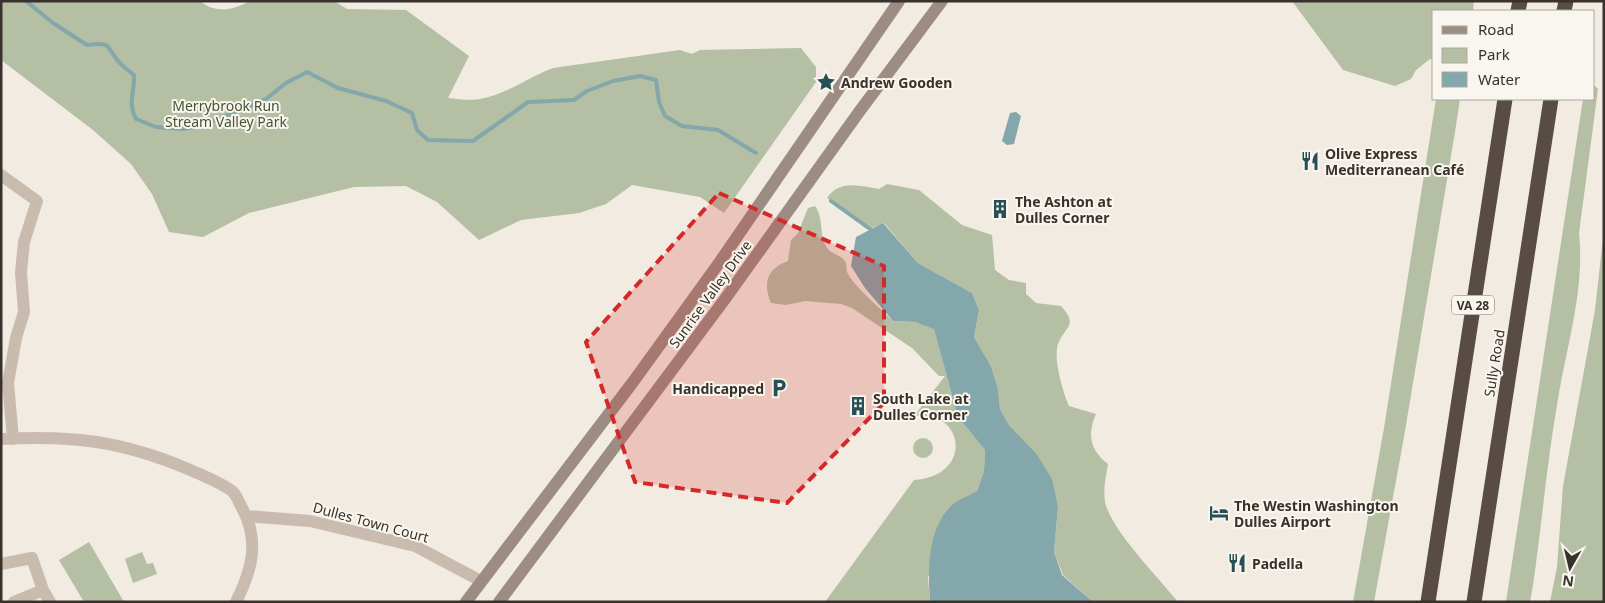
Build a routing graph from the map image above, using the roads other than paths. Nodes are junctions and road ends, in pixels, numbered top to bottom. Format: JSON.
{"nodes":[{"id":1,"x":899,"y":1,"type":"edge"},
{"id":2,"x":942,"y":1,"type":"edge"},
{"id":3,"x":1505,"y":100,"type":"edge"},
{"id":4,"x":1551,"y":100,"type":"edge"},
{"id":5,"x":1,"y":175,"type":"edge"},
{"id":6,"x":7,"y":439,"type":"edge"},
{"id":7,"x":246,"y":516,"type":"junction"},
{"id":8,"x":1,"y":564,"type":"edge"},
{"id":9,"x":482,"y":581,"type":"junction"},
{"id":10,"x":46,"y":596,"type":"edge"},
{"id":11,"x":14,"y":602,"type":"edge"},
{"id":12,"x":236,"y":602,"type":"edge"},
{"id":13,"x":466,"y":602,"type":"edge"},
{"id":14,"x":499,"y":602,"type":"edge"},
{"id":15,"x":1428,"y":602,"type":"edge"},
{"id":16,"x":1474,"y":602,"type":"edge"}],
"edges":[{"from":1,"to":9,"type":"main road","name":"Sunrise Valley Drive"},
{"from":2,"to":14,"type":"main road","name":"Sunrise Valley Drive"},
{"from":3,"to":15,"type":"highway","number":"VA 28"},
{"from":4,"to":16,"type":"highway","name":"Sully Road"},
{"from":5,"to":6,"type":"street"},
{"from":6,"to":7,"type":"street"},
{"from":7,"to":9,"type":"street","name":"Dulles Town Court"},
{"from":7,"to":12,"type":"street"},
{"from":8,"to":10,"type":"street"},
{"from":9,"to":13,"type":"main road","name":"Sunrise Valley Drive"},
{"from":10,"to":11,"type":"street"}]}
